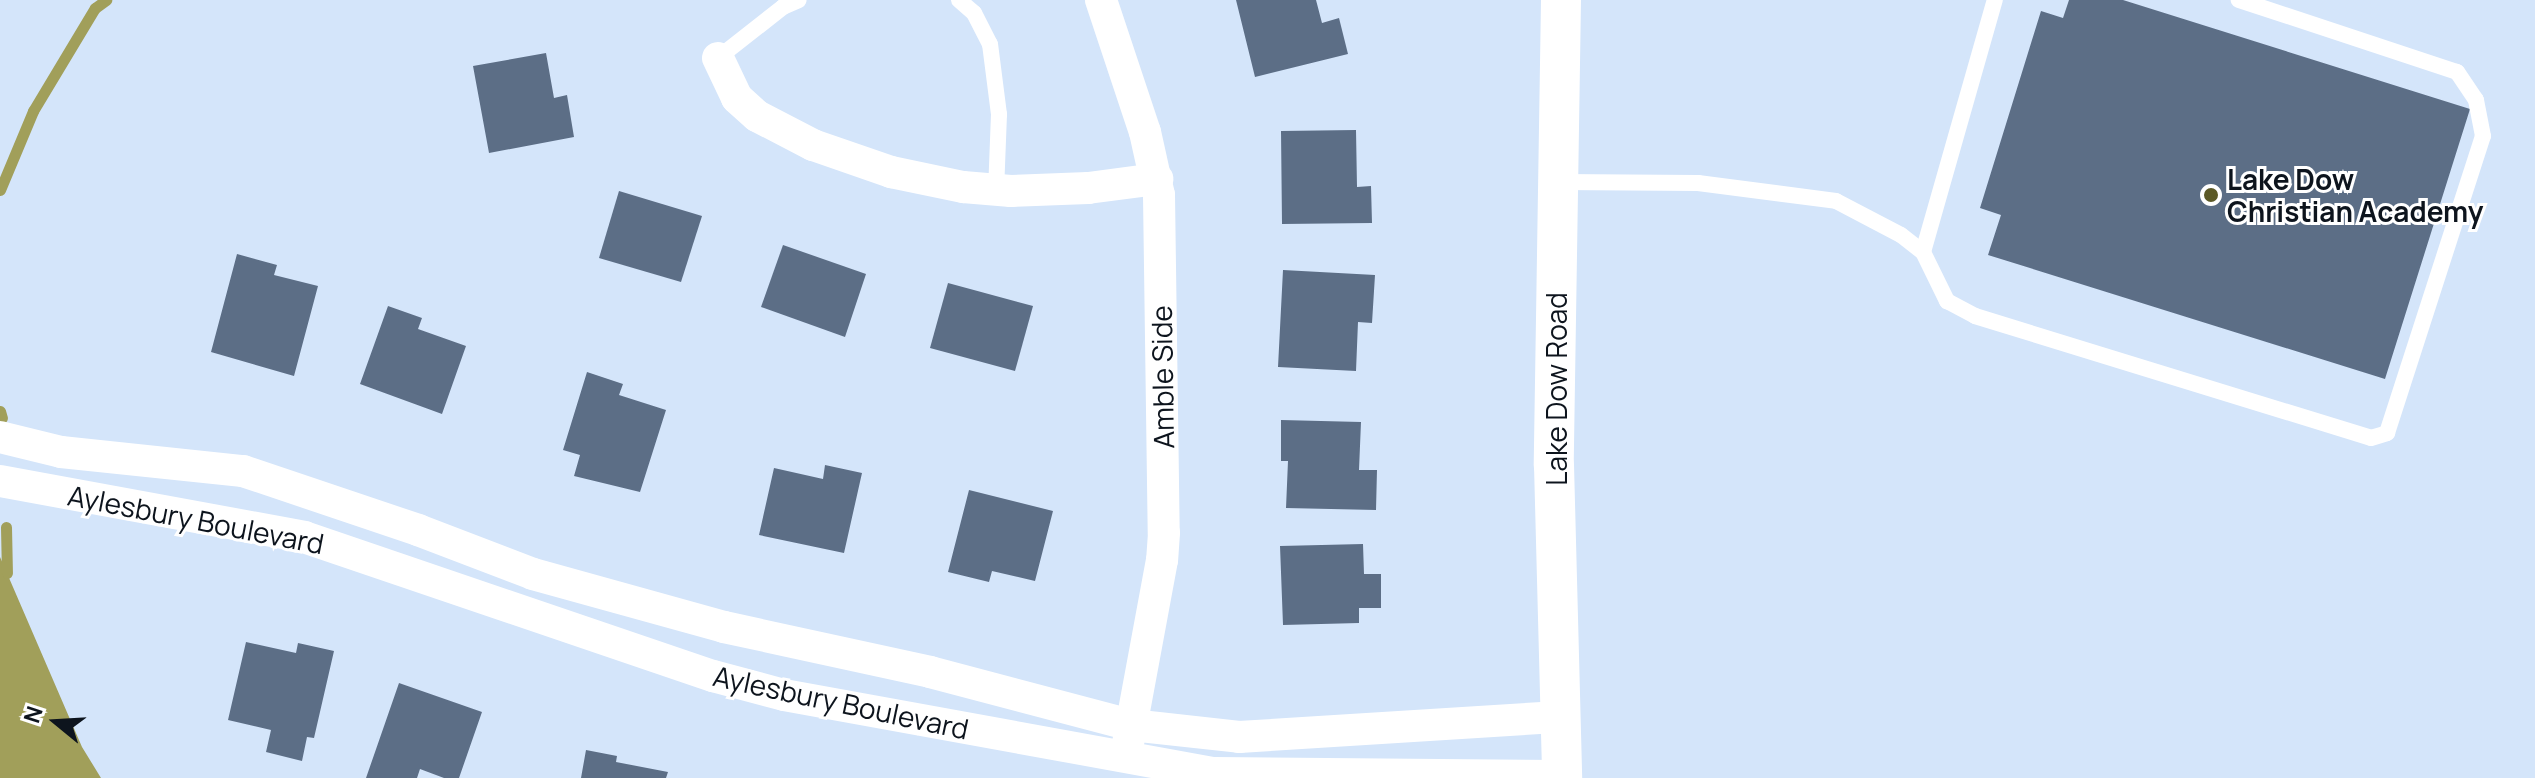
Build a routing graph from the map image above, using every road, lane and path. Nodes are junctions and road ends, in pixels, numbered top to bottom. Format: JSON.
{"nodes":[{"id":1,"x":799,"y":0,"type":"edge"},
{"id":2,"x":959,"y":0,"type":"edge"},
{"id":3,"x":1101,"y":0,"type":"edge"},
{"id":4,"x":1561,"y":0,"type":"edge"},
{"id":5,"x":1995,"y":0,"type":"edge"},
{"id":6,"x":2239,"y":0,"type":"edge"},
{"id":7,"x":718,"y":58,"type":"joint"},
{"id":8,"x":1157,"y":179,"type":"junction"},
{"id":9,"x":1557,"y":182,"type":"junction"},
{"id":10,"x":996,"y":191,"type":"junction"},
{"id":11,"x":1923,"y":252,"type":"junction"},
{"id":12,"x":0,"y":437,"type":"edge"},
{"id":13,"x":0,"y":481,"type":"edge"},
{"id":14,"x":1559,"y":717,"type":"junction"},
{"id":15,"x":1131,"y":725,"type":"junction"},
{"id":16,"x":1125,"y":759,"type":"junction"},
{"id":17,"x":1562,"y":777,"type":"edge"}],
"edges":[{"from":1,"to":7,"type":"lane"},
{"from":2,"to":10,"type":"lane"},
{"from":3,"to":8,"type":"street","name":"Amble Side"},
{"from":4,"to":9,"type":"street","name":"Lake Dow Road"},
{"from":5,"to":11,"type":"lane"},
{"from":6,"to":11,"type":"lane"},
{"from":7,"to":10,"type":"street"},
{"from":8,"to":10,"type":"street"},
{"from":8,"to":15,"type":"street","name":"Amble Side"},
{"from":9,"to":11,"type":"lane"},
{"from":9,"to":14,"type":"street","name":"Lake Dow Road"},
{"from":12,"to":15,"type":"street","name":"Aylesbury Boulevard"},
{"from":13,"to":16,"type":"street","name":"Aylesbury Boulevard"},
{"from":14,"to":15,"type":"street","name":"Aylesbury Boulevard"},
{"from":14,"to":17,"type":"street","name":"Lake Dow Road"},
{"from":15,"to":16,"type":"street","name":"Amble Side"},
{"from":16,"to":17,"type":"street","name":"Aylesbury Boulevard"}]}
